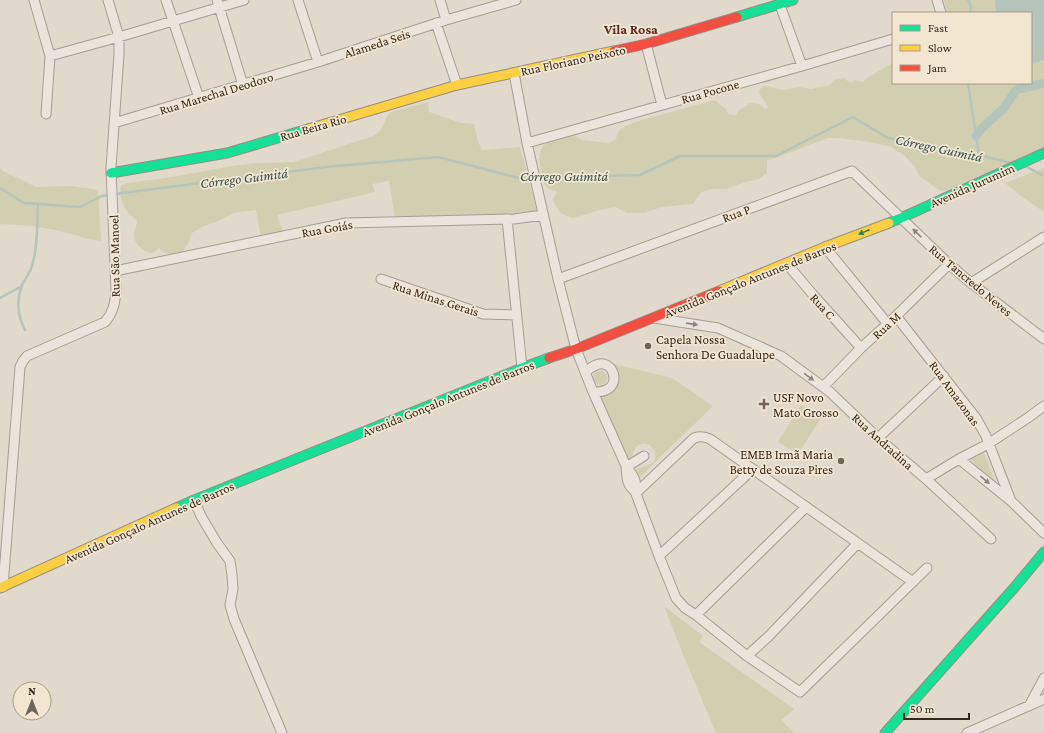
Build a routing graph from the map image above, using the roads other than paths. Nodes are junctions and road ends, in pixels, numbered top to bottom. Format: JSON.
{"nodes":[{"id":1,"x":34,"y":0,"type":"edge"},
{"id":2,"x":108,"y":0,"type":"edge"},
{"id":3,"x":166,"y":0,"type":"edge"},
{"id":4,"x":244,"y":0,"type":"edge"},
{"id":5,"x":298,"y":0,"type":"edge"},
{"id":6,"x":440,"y":0,"type":"edge"},
{"id":7,"x":516,"y":0,"type":"edge"},
{"id":8,"x":794,"y":0,"type":"edge"},
{"id":9,"x":937,"y":0,"type":"edge"},
{"id":10,"x":218,"y":4,"type":"edge"},
{"id":11,"x":780,"y":4,"type":"junction"},
{"id":12,"x":940,"y":12,"type":"edge"},
{"id":13,"x":446,"y":20,"type":"junction"},
{"id":14,"x":174,"y":21,"type":"junction"},
{"id":15,"x":436,"y":23,"type":"junction"},
{"id":16,"x":119,"y":37,"type":"junction"},
{"id":17,"x":892,"y":39,"type":"edge"},
{"id":18,"x":646,"y":44,"type":"junction"},
{"id":19,"x":50,"y":56,"type":"junction"},
{"id":20,"x":318,"y":62,"type":"junction"},
{"id":21,"x":802,"y":66,"type":"junction"},
{"id":22,"x":514,"y":73,"type":"junction"},
{"id":23,"x":243,"y":85,"type":"junction"},
{"id":24,"x":457,"y":85,"type":"junction"},
{"id":25,"x":199,"y":98,"type":"junction"},
{"id":26,"x":662,"y":105,"type":"junction"},
{"id":27,"x":46,"y":114,"type":"dead end"},
{"id":28,"x":114,"y":123,"type":"junction"},
{"id":29,"x":527,"y":143,"type":"junction"},
{"id":30,"x":1044,"y":153,"type":"edge"},
{"id":31,"x":111,"y":173,"type":"junction"},
{"id":32,"x":544,"y":216,"type":"junction"},
{"id":33,"x":901,"y":218,"type":"junction"},
{"id":34,"x":507,"y":219,"type":"junction"},
{"id":35,"x":1043,"y":239,"type":"edge"},
{"id":36,"x":825,"y":247,"type":"junction"},
{"id":37,"x":787,"y":264,"type":"junction"},
{"id":38,"x":949,"y":264,"type":"junction"},
{"id":39,"x":115,"y":271,"type":"junction"},
{"id":40,"x":558,"y":279,"type":"junction"},
{"id":41,"x":381,"y":280,"type":"dead end"},
{"id":42,"x":971,"y":282,"type":"junction"},
{"id":43,"x":516,"y":316,"type":"junction"},
{"id":44,"x":896,"y":316,"type":"junction"},
{"id":45,"x":654,"y":318,"type":"junction"},
{"id":46,"x":887,"y":323,"type":"junction"},
{"id":47,"x":1044,"y":339,"type":"edge"},
{"id":48,"x":861,"y":348,"type":"junction"},
{"id":49,"x":576,"y":349,"type":"junction"},
{"id":50,"x":522,"y":368,"type":"junction"},
{"id":51,"x":585,"y":372,"type":"junction"},
{"id":52,"x":944,"y":376,"type":"junction"},
{"id":53,"x":823,"y":387,"type":"junction"},
{"id":54,"x":593,"y":392,"type":"junction"},
{"id":55,"x":1044,"y":406,"type":"edge"},
{"id":56,"x":878,"y":438,"type":"junction"},
{"id":57,"x":988,"y":444,"type":"junction"},
{"id":58,"x":644,"y":456,"type":"dead end"},
{"id":59,"x":959,"y":459,"type":"junction"},
{"id":60,"x":626,"y":466,"type":"junction"},
{"id":61,"x":753,"y":469,"type":"junction"},
{"id":62,"x":926,"y":480,"type":"junction"},
{"id":63,"x":635,"y":492,"type":"junction"},
{"id":64,"x":194,"y":500,"type":"junction"},
{"id":65,"x":1010,"y":500,"type":"junction"},
{"id":66,"x":806,"y":506,"type":"junction"},
{"id":67,"x":1044,"y":533,"type":"edge"},
{"id":68,"x":991,"y":540,"type":"dead end"},
{"id":69,"x":858,"y":543,"type":"junction"},
{"id":70,"x":1044,"y":552,"type":"edge"},
{"id":71,"x":659,"y":556,"type":"junction"},
{"id":72,"x":927,"y":568,"type":"dead end"},
{"id":73,"x":913,"y":582,"type":"junction"},
{"id":74,"x":2,"y":587,"type":"edge"},
{"id":75,"x":696,"y":616,"type":"junction"},
{"id":76,"x":747,"y":656,"type":"junction"},
{"id":77,"x":1044,"y":678,"type":"edge"},
{"id":78,"x":1044,"y":699,"type":"edge"},
{"id":79,"x":1029,"y":706,"type":"junction"},
{"id":80,"x":282,"y":733,"type":"edge"},
{"id":81,"x":885,"y":733,"type":"edge"},
{"id":82,"x":967,"y":733,"type":"edge"}],
"edges":[{"from":1,"to":19,"type":"street"},
{"from":2,"to":16,"type":"street","name":"Rua São Manoel"},
{"from":3,"to":14,"type":"street"},
{"from":4,"to":10,"type":"street"},
{"from":5,"to":20,"type":"street"},
{"from":6,"to":13,"type":"street"},
{"from":7,"to":13,"type":"street"},
{"from":8,"to":11,"type":"street","name":"Rua Floriano Peixoto"},
{"from":9,"to":12,"type":"street"},
{"from":10,"to":14,"type":"street"},
{"from":10,"to":23,"type":"street"},
{"from":11,"to":18,"type":"street","name":"Rua Floriano Peixoto"},
{"from":11,"to":21,"type":"street"},
{"from":13,"to":15,"type":"street","name":"Alameda Seis"},
{"from":14,"to":16,"type":"street"},
{"from":14,"to":25,"type":"street"},
{"from":15,"to":20,"type":"street","name":"Alameda Seis"},
{"from":15,"to":24,"type":"street"},
{"from":16,"to":19,"type":"street"},
{"from":16,"to":28,"type":"street","name":"Rua São Manoel"},
{"from":17,"to":21,"type":"street","name":"Rua Pocone"},
{"from":18,"to":22,"type":"street","name":"Rua Floriano Peixoto"},
{"from":18,"to":26,"type":"street"},
{"from":19,"to":27,"type":"street"},
{"from":20,"to":23,"type":"street","name":"Rua Marechal Deodoro"},
{"from":21,"to":26,"type":"street","name":"Rua Pocone"},
{"from":22,"to":24,"type":"street","name":"Rua Beira Rio"},
{"from":22,"to":29,"type":"street"},
{"from":23,"to":25,"type":"street","name":"Rua Marechal Deodoro"},
{"from":24,"to":31,"type":"street","name":"Rua Beira Rio"},
{"from":25,"to":28,"type":"street","name":"Rua Marechal Deodoro"},
{"from":26,"to":29,"type":"street","name":"Rua Pocone"},
{"from":28,"to":31,"type":"street","name":"Rua São Manoel"},
{"from":29,"to":32,"type":"street"},
{"from":30,"to":33,"type":"street","name":"Avenida Jurumim"},
{"from":31,"to":39,"type":"street","name":"Rua São Manoel"},
{"from":32,"to":34,"type":"street","name":"Rua Goiás"},
{"from":32,"to":40,"type":"street"},
{"from":33,"to":36,"type":"street","name":"Avenida Gonçalo Antunes de Barros","one_way":true},
{"from":38,"to":33,"type":"street","name":"Rua Tancredo Neves","one_way":true},
{"from":33,"to":40,"type":"street","name":"Rua P"},
{"from":34,"to":39,"type":"street","name":"Rua Goiás"},
{"from":34,"to":43,"type":"street"},
{"from":35,"to":42,"type":"street"},
{"from":36,"to":37,"type":"street","name":"Avenida Gonçalo Antunes de Barros"},
{"from":36,"to":46,"type":"street"},
{"from":37,"to":45,"type":"street","name":"Avenida Gonçalo Antunes de Barros"},
{"from":37,"to":48,"type":"street","name":"Rua C"},
{"from":38,"to":42,"type":"street","name":"Rua Tancredo Neves"},
{"from":38,"to":44,"type":"street","name":"Rua M"},
{"from":39,"to":74,"type":"street","name":"Rua São Manoel"},
{"from":40,"to":49,"type":"street"},
{"from":41,"to":43,"type":"street","name":"Rua Minas Gerais"},
{"from":42,"to":47,"type":"street","name":"Rua Tancredo Neves"},
{"from":43,"to":50,"type":"street"},
{"from":44,"to":46,"type":"street","name":"Rua M"},
{"from":44,"to":52,"type":"street","name":"Rua Amazonas"},
{"from":45,"to":49,"type":"street","name":"Avenida Gonçalo Antunes de Barros"},
{"from":45,"to":53,"type":"street","name":"Rua Andradina","one_way":true},
{"from":46,"to":48,"type":"street","name":"Rua M"},
{"from":48,"to":53,"type":"street","name":"Rua M"},
{"from":49,"to":50,"type":"street","name":"Avenida Gonçalo Antunes de Barros"},
{"from":49,"to":51,"type":"street"},
{"from":50,"to":64,"type":"street","name":"Avenida Gonçalo Antunes de Barros"},
{"from":51,"to":54,"type":"street"},
{"from":51,"to":54,"type":"street"},
{"from":52,"to":56,"type":"street"},
{"from":52,"to":57,"type":"street","name":"Rua Amazonas"},
{"from":53,"to":56,"type":"street","name":"Rua Andradina"},
{"from":54,"to":60,"type":"street"},
{"from":55,"to":57,"type":"street"},
{"from":56,"to":62,"type":"street","name":"Rua Andradina"},
{"from":57,"to":59,"type":"street"},
{"from":57,"to":65,"type":"street","name":"Rua Amazonas"},
{"from":58,"to":60,"type":"street"},
{"from":59,"to":62,"type":"street"},
{"from":59,"to":65,"type":"street","name":"Rua Amazonas","one_way":true},
{"from":60,"to":63,"type":"street"},
{"from":61,"to":63,"type":"street"},
{"from":61,"to":66,"type":"street"},
{"from":61,"to":71,"type":"street"},
{"from":62,"to":68,"type":"street","name":"Rua Andradina"},
{"from":63,"to":71,"type":"street"},
{"from":64,"to":74,"type":"street","name":"Avenida Gonçalo Antunes de Barros"},
{"from":64,"to":80,"type":"street"},
{"from":65,"to":67,"type":"street","name":"Rua Amazonas"},
{"from":66,"to":69,"type":"street"},
{"from":66,"to":75,"type":"street"},
{"from":69,"to":73,"type":"street"},
{"from":69,"to":76,"type":"street"},
{"from":70,"to":81,"type":"street"},
{"from":71,"to":75,"type":"street"},
{"from":72,"to":73,"type":"street"},
{"from":73,"to":76,"type":"street"},
{"from":75,"to":76,"type":"street"},
{"from":77,"to":79,"type":"street"},
{"from":78,"to":79,"type":"street"},
{"from":79,"to":82,"type":"street"}]}
